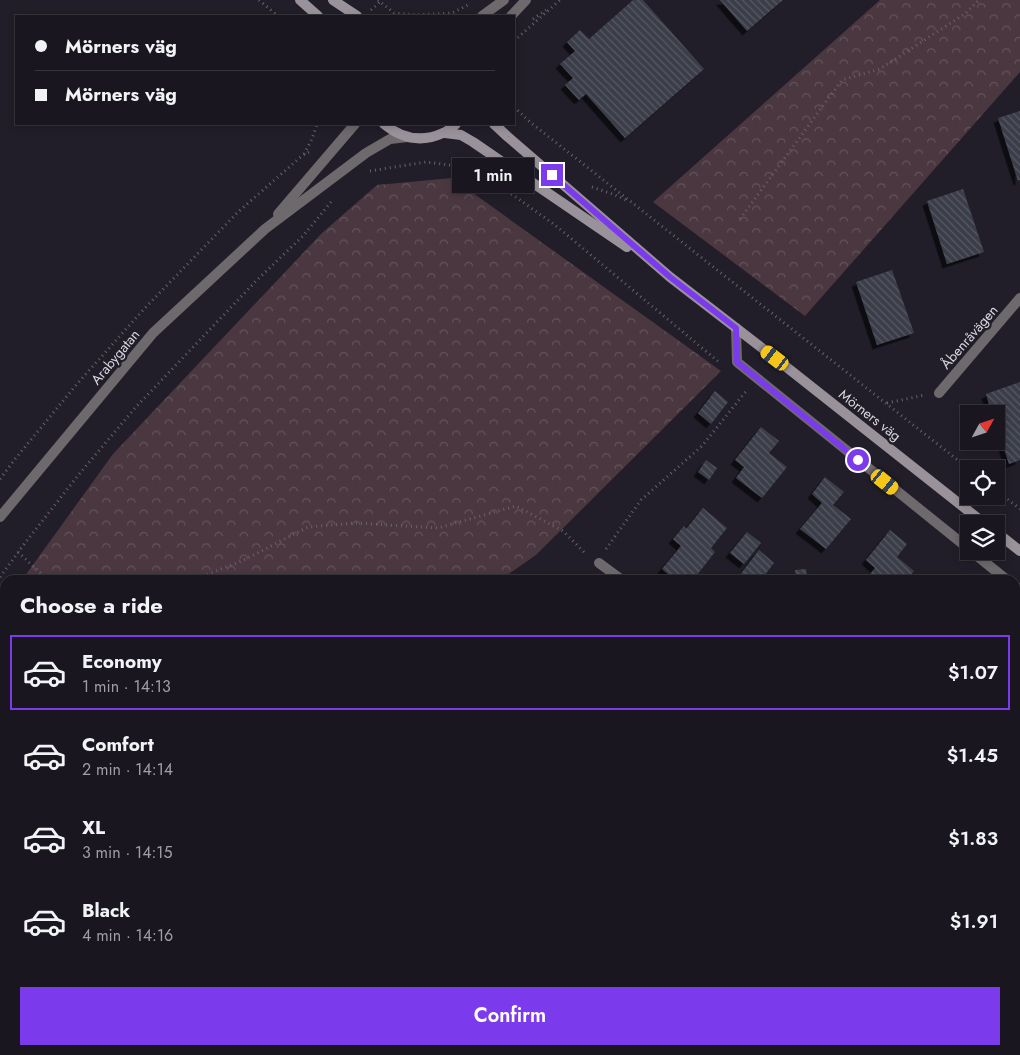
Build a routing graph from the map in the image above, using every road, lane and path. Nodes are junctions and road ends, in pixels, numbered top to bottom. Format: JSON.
{"nodes":[{"id":1,"x":259,"y":0,"type":"edge"},
{"id":2,"x":300,"y":0,"type":"edge"},
{"id":3,"x":333,"y":0,"type":"edge"},
{"id":4,"x":378,"y":0,"type":"edge"},
{"id":5,"x":504,"y":0,"type":"edge"},
{"id":6,"x":526,"y":0,"type":"edge"},
{"id":7,"x":979,"y":0,"type":"edge"},
{"id":8,"x":559,"y":1,"type":"edge"},
{"id":9,"x":470,"y":4,"type":"dead end"},
{"id":10,"x":277,"y":15,"type":"edge"},
{"id":11,"x":317,"y":15,"type":"edge"},
{"id":12,"x":356,"y":15,"type":"edge"},
{"id":13,"x":483,"y":15,"type":"edge"},
{"id":14,"x":512,"y":15,"type":"edge"},
{"id":15,"x":515,"y":40,"type":"edge"},
{"id":16,"x":515,"y":109,"type":"edge"},
{"id":17,"x":317,"y":125,"type":"edge"},
{"id":18,"x":354,"y":125,"type":"edge"},
{"id":19,"x":385,"y":125,"type":"edge"},
{"id":20,"x":455,"y":125,"type":"edge"},
{"id":21,"x":495,"y":125,"type":"edge"},
{"id":22,"x":445,"y":133,"type":"junction"},
{"id":23,"x":408,"y":138,"type":"junction"},
{"id":24,"x":366,"y":172,"type":"dead end"},
{"id":25,"x":332,"y":200,"type":"dead end"},
{"id":26,"x":526,"y":204,"type":"dead end"},
{"id":27,"x":740,"y":219,"type":"dead end"},
{"id":28,"x":265,"y":229,"type":"junction"},
{"id":29,"x":670,"y":277,"type":"junction"},
{"id":30,"x":1020,"y":298,"type":"edge"},
{"id":31,"x":736,"y":328,"type":"junction"},
{"id":32,"x":749,"y":387,"type":"dead end"},
{"id":33,"x":939,"y":393,"type":"joint"},
{"id":34,"x":886,"y":403,"type":"junction"},
{"id":35,"x":960,"y":462,"type":"edge"},
{"id":36,"x":0,"y":479,"type":"edge"},
{"id":37,"x":1005,"y":497,"type":"edge"},
{"id":38,"x":1020,"y":509,"type":"edge"},
{"id":39,"x":975,"y":515,"type":"edge"},
{"id":40,"x":0,"y":517,"type":"edge"},
{"id":41,"x":1005,"y":539,"type":"edge"},
{"id":42,"x":960,"y":542,"type":"edge"},
{"id":43,"x":1020,"y":551,"type":"edge"},
{"id":44,"x":18,"y":552,"type":"junction"},
{"id":45,"x":983,"y":560,"type":"edge"},
{"id":46,"x":597,"y":564,"type":"junction"},
{"id":47,"x":1,"y":575,"type":"edge"},
{"id":48,"x":43,"y":575,"type":"edge"},
{"id":49,"x":205,"y":575,"type":"edge"},
{"id":50,"x":614,"y":575,"type":"edge"},
{"id":51,"x":1002,"y":575,"type":"edge"}],
"edges":[{"from":1,"to":10,"type":"path"},
{"from":2,"to":11,"type":"main road"},
{"from":3,"to":12,"type":"main road"},
{"from":4,"to":9,"type":"path"},
{"from":5,"to":13,"type":"street"},
{"from":6,"to":14,"type":"street"},
{"from":7,"to":27,"type":"path"},
{"from":8,"to":15,"type":"path"},
{"from":16,"to":34,"type":"path"},
{"from":17,"to":36,"type":"path"},
{"from":18,"to":28,"type":"street","name":"Arabygatan"},
{"from":19,"to":23,"type":"main road"},
{"from":20,"to":22,"type":"main road"},
{"from":21,"to":29,"type":"main road","name":"Mörners väg"},
{"from":22,"to":23,"type":"main road"},
{"from":22,"to":29,"type":"main road","name":"Mörners väg"},
{"from":23,"to":28,"type":"street","name":"Arabygatan"},
{"from":24,"to":26,"type":"path"},
{"from":25,"to":44,"type":"path"},
{"from":28,"to":40,"type":"street","name":"Arabygatan"},
{"from":29,"to":31,"type":"main road","name":"Mörners väg"},
{"from":30,"to":33,"type":"street","name":"Åbenråvägen"},
{"from":31,"to":39,"type":"main road","name":"Mörners väg"},
{"from":31,"to":42,"type":"street"},
{"from":32,"to":46,"type":"path"},
{"from":33,"to":34,"type":"path"},
{"from":34,"to":35,"type":"path"},
{"from":37,"to":38,"type":"path"},
{"from":41,"to":43,"type":"main road"},
{"from":44,"to":47,"type":"path"},
{"from":44,"to":48,"type":"path"},
{"from":45,"to":51,"type":"street"},
{"from":46,"to":49,"type":"path"},
{"from":46,"to":50,"type":"street"}]}
